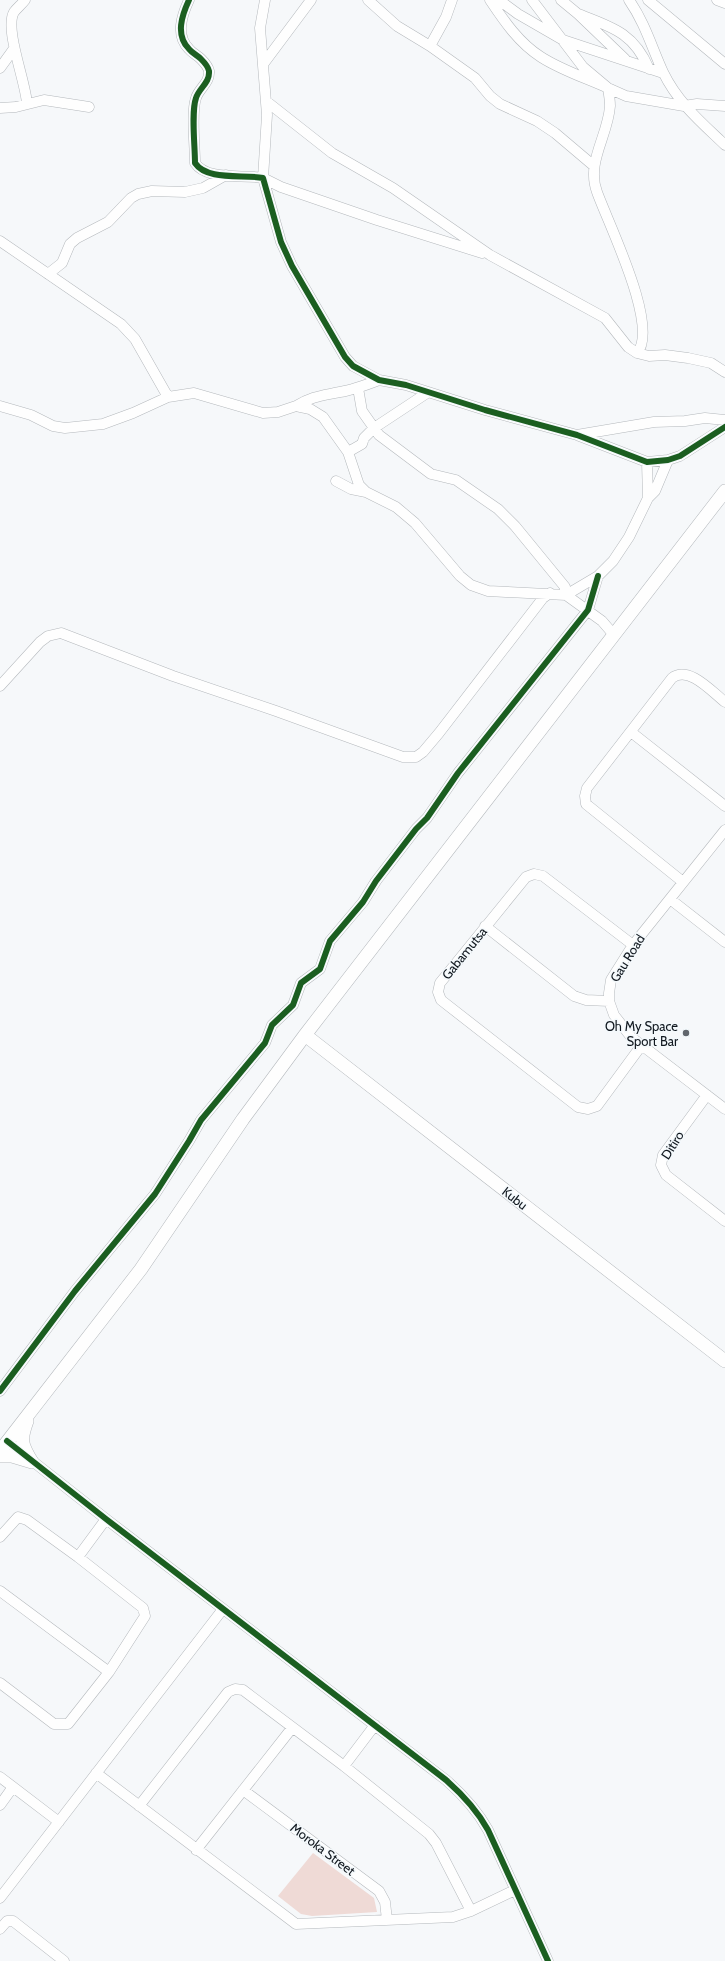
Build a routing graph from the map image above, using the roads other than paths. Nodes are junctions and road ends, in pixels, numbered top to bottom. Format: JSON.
{"nodes":[{"id":1,"x":25,"y":0,"type":"edge"},
{"id":2,"x":189,"y":0,"type":"edge"},
{"id":3,"x":265,"y":0,"type":"edge"},
{"id":4,"x":311,"y":0,"type":"edge"},
{"id":5,"x":368,"y":0,"type":"edge"},
{"id":6,"x":452,"y":0,"type":"edge"},
{"id":7,"x":490,"y":0,"type":"edge"},
{"id":8,"x":499,"y":0,"type":"edge"},
{"id":9,"x":532,"y":0,"type":"edge"},
{"id":10,"x":561,"y":0,"type":"edge"},
{"id":11,"x":629,"y":0,"type":"edge"},
{"id":12,"x":648,"y":0,"type":"edge"},
{"id":13,"x":718,"y":0,"type":"edge"},
{"id":14,"x":725,"y":3,"type":"edge"},
{"id":15,"x":655,"y":4,"type":"edge"},
{"id":16,"x":578,"y":14,"type":"junction"},
{"id":17,"x":563,"y":40,"type":"junction"},
{"id":18,"x":430,"y":46,"type":"junction"},
{"id":19,"x":13,"y":50,"type":"junction"},
{"id":20,"x":627,"y":62,"type":"junction"},
{"id":21,"x":264,"y":63,"type":"junction"},
{"id":22,"x":725,"y":64,"type":"edge"},
{"id":23,"x":0,"y":68,"type":"edge"},
{"id":24,"x":649,"y":69,"type":"junction"},
{"id":25,"x":663,"y":73,"type":"junction"},
{"id":26,"x":608,"y":88,"type":"junction"},
{"id":27,"x":266,"y":101,"type":"junction"},
{"id":28,"x":27,"y":104,"type":"junction"},
{"id":29,"x":684,"y":106,"type":"junction"},
{"id":30,"x":725,"y":106,"type":"edge"},
{"id":31,"x":89,"y":107,"type":"dead end"},
{"id":32,"x":0,"y":108,"type":"edge"},
{"id":33,"x":725,"y":145,"type":"edge"},
{"id":34,"x":594,"y":166,"type":"junction"},
{"id":35,"x":226,"y":175,"type":"junction"},
{"id":36,"x":263,"y":178,"type":"junction"},
{"id":37,"x":0,"y":241,"type":"edge"},
{"id":38,"x":490,"y":254,"type":"junction"},
{"id":39,"x":48,"y":274,"type":"junction"},
{"id":40,"x":637,"y":353,"type":"junction"},
{"id":41,"x":725,"y":372,"type":"edge"},
{"id":42,"x":378,"y":380,"type":"junction"},
{"id":43,"x":358,"y":388,"type":"junction"},
{"id":44,"x":427,"y":393,"type":"junction"},
{"id":45,"x":168,"y":397,"type":"junction"},
{"id":46,"x":0,"y":406,"type":"edge"},
{"id":47,"x":296,"y":406,"type":"junction"},
{"id":48,"x":725,"y":420,"type":"edge"},
{"id":49,"x":725,"y":427,"type":"edge"},
{"id":50,"x":374,"y":428,"type":"junction"},
{"id":51,"x":577,"y":435,"type":"junction"},
{"id":52,"x":348,"y":452,"type":"junction"},
{"id":53,"x":668,"y":460,"type":"junction"},
{"id":54,"x":647,"y":462,"type":"junction"},
{"id":55,"x":336,"y":481,"type":"dead end"},
{"id":56,"x":725,"y":491,"type":"edge"},
{"id":57,"x":366,"y":492,"type":"junction"},
{"id":58,"x":648,"y":498,"type":"junction"},
{"id":59,"x":598,"y":576,"type":"junction"},
{"id":60,"x":550,"y":593,"type":"junction"},
{"id":61,"x":566,"y":595,"type":"junction"},
{"id":62,"x":588,"y":610,"type":"junction"},
{"id":63,"x":614,"y":635,"type":"junction"},
{"id":64,"x":0,"y":686,"type":"edge"},
{"id":65,"x":725,"y":702,"type":"edge"},
{"id":66,"x":631,"y":732,"type":"junction"},
{"id":67,"x":725,"y":806,"type":"edge"},
{"id":68,"x":725,"y":830,"type":"edge"},
{"id":69,"x":722,"y":841,"type":"edge"},
{"id":70,"x":683,"y":882,"type":"junction"},
{"id":71,"x":670,"y":899,"type":"junction"},
{"id":72,"x":486,"y":926,"type":"junction"},
{"id":73,"x":725,"y":942,"type":"edge"},
{"id":74,"x":633,"y":945,"type":"junction"},
{"id":75,"x":609,"y":1001,"type":"junction"},
{"id":76,"x":305,"y":1035,"type":"junction"},
{"id":77,"x":641,"y":1046,"type":"junction"},
{"id":78,"x":327,"y":1052,"type":"junction"},
{"id":79,"x":289,"y":1056,"type":"junction"},
{"id":80,"x":707,"y":1095,"type":"junction"},
{"id":81,"x":725,"y":1109,"type":"edge"},
{"id":82,"x":725,"y":1221,"type":"edge"},
{"id":83,"x":725,"y":1361,"type":"edge"},
{"id":84,"x":12,"y":1375,"type":"junction"},
{"id":85,"x":0,"y":1380,"type":"edge"},
{"id":86,"x":0,"y":1391,"type":"edge"},
{"id":87,"x":30,"y":1412,"type":"junction"},
{"id":88,"x":4,"y":1446,"type":"edge"},
{"id":89,"x":0,"y":1456,"type":"edge"},
{"id":90,"x":32,"y":1462,"type":"junction"},
{"id":91,"x":106,"y":1519,"type":"junction"},
{"id":92,"x":0,"y":1536,"type":"edge"},
{"id":93,"x":78,"y":1557,"type":"junction"},
{"id":94,"x":0,"y":1591,"type":"edge"},
{"id":95,"x":223,"y":1609,"type":"junction"},
{"id":96,"x":109,"y":1672,"type":"junction"},
{"id":97,"x":0,"y":1683,"type":"edge"},
{"id":98,"x":375,"y":1725,"type":"junction"},
{"id":99,"x":292,"y":1728,"type":"junction"},
{"id":100,"x":344,"y":1766,"type":"junction"},
{"id":101,"x":96,"y":1773,"type":"junction"},
{"id":102,"x":0,"y":1778,"type":"edge"},
{"id":103,"x":13,"y":1787,"type":"junction"},
{"id":104,"x":243,"y":1790,"type":"junction"},
{"id":105,"x":0,"y":1805,"type":"edge"},
{"id":106,"x":139,"y":1806,"type":"junction"},
{"id":107,"x":59,"y":1822,"type":"junction"},
{"id":108,"x":196,"y":1850,"type":"junction"},
{"id":109,"x":515,"y":1890,"type":"junction"},
{"id":110,"x":0,"y":1898,"type":"edge"},
{"id":111,"x":470,"y":1911,"type":"junction"},
{"id":112,"x":387,"y":1920,"type":"junction"},
{"id":113,"x":0,"y":1929,"type":"edge"},
{"id":114,"x":64,"y":1961,"type":"edge"},
{"id":115,"x":548,"y":1961,"type":"edge"}],
"edges":[{"from":1,"to":19,"type":"street"},
{"from":2,"to":35,"type":"street"},
{"from":3,"to":21,"type":"street"},
{"from":4,"to":21,"type":"street"},
{"from":5,"to":18,"type":"street"},
{"from":6,"to":18,"type":"street"},
{"from":7,"to":26,"type":"street"},
{"from":8,"to":17,"type":"street"},
{"from":9,"to":17,"type":"street"},
{"from":10,"to":16,"type":"street"},
{"from":11,"to":25,"type":"street"},
{"from":12,"to":15,"type":"street"},
{"from":13,"to":14,"type":"street"},
{"from":15,"to":22,"type":"street"},
{"from":16,"to":20,"type":"street"},
{"from":16,"to":24,"type":"street"},
{"from":17,"to":20,"type":"street"},
{"from":17,"to":26,"type":"street"},
{"from":18,"to":34,"type":"street"},
{"from":19,"to":23,"type":"street"},
{"from":19,"to":28,"type":"street"},
{"from":20,"to":24,"type":"street"},
{"from":21,"to":27,"type":"street"},
{"from":24,"to":25,"type":"street"},
{"from":25,"to":29,"type":"street"},
{"from":26,"to":29,"type":"street"},
{"from":26,"to":34,"type":"street"},
{"from":27,"to":36,"type":"street"},
{"from":27,"to":38,"type":"street"},
{"from":28,"to":31,"type":"street"},
{"from":28,"to":32,"type":"street"},
{"from":29,"to":30,"type":"street"},
{"from":29,"to":33,"type":"street"},
{"from":34,"to":40,"type":"street"},
{"from":35,"to":36,"type":"street"},
{"from":35,"to":39,"type":"street"},
{"from":36,"to":38,"type":"street"},
{"from":36,"to":42,"type":"street"},
{"from":37,"to":39,"type":"street"},
{"from":38,"to":40,"type":"street"},
{"from":39,"to":45,"type":"street"},
{"from":40,"to":41,"type":"street"},
{"from":42,"to":43,"type":"street"},
{"from":42,"to":44,"type":"street"},
{"from":43,"to":47,"type":"street"},
{"from":43,"to":50,"type":"street"},
{"from":44,"to":50,"type":"street"},
{"from":44,"to":51,"type":"street"},
{"from":45,"to":46,"type":"street"},
{"from":45,"to":47,"type":"street"},
{"from":47,"to":52,"type":"street"},
{"from":48,"to":51,"type":"street"},
{"from":49,"to":53,"type":"street"},
{"from":50,"to":52,"type":"street"},
{"from":50,"to":61,"type":"street"},
{"from":51,"to":54,"type":"street"},
{"from":52,"to":57,"type":"street"},
{"from":53,"to":54,"type":"street"},
{"from":53,"to":58,"type":"street"},
{"from":54,"to":58,"type":"street"},
{"from":55,"to":57,"type":"street"},
{"from":56,"to":63,"type":"main road"},
{"from":57,"to":60,"type":"street"},
{"from":58,"to":59,"type":"street"},
{"from":59,"to":61,"type":"street"},
{"from":59,"to":62,"type":"street"},
{"from":60,"to":61,"type":"street"},
{"from":60,"to":64,"type":"street"},
{"from":61,"to":62,"type":"street"},
{"from":62,"to":63,"type":"street"},
{"from":62,"to":84,"type":"street"},
{"from":63,"to":76,"type":"main road"},
{"from":65,"to":66,"type":"street"},
{"from":66,"to":67,"type":"street"},
{"from":66,"to":70,"type":"street"},
{"from":68,"to":69,"type":"street","name":"Gau Road"},
{"from":69,"to":70,"type":"street","name":"Gau Road"},
{"from":70,"to":71,"type":"street","name":"Gau Road"},
{"from":71,"to":73,"type":"street"},
{"from":71,"to":74,"type":"street","name":"Gau Road"},
{"from":72,"to":74,"type":"street","name":"Gabamutsa"},
{"from":72,"to":75,"type":"street"},
{"from":72,"to":77,"type":"street","name":"Gabamutsa"},
{"from":74,"to":75,"type":"street","name":"Gau Road"},
{"from":75,"to":77,"type":"street","name":"Gau Road"},
{"from":76,"to":78,"type":"main road","name":"Kubu"},
{"from":76,"to":79,"type":"main road"},
{"from":77,"to":80,"type":"street","name":"Gau Road"},
{"from":78,"to":79,"type":"main road"},
{"from":78,"to":83,"type":"main road","name":"Kubu"},
{"from":79,"to":87,"type":"main road"},
{"from":80,"to":81,"type":"street","name":"Gau Road"},
{"from":80,"to":82,"type":"street","name":"Ditiro"},
{"from":84,"to":85,"type":"street"},
{"from":84,"to":86,"type":"street"},
{"from":87,"to":88,"type":"main road"},
{"from":87,"to":90,"type":"main road"},
{"from":88,"to":90,"type":"street"},
{"from":89,"to":90,"type":"main road"},
{"from":90,"to":91,"type":"street"},
{"from":91,"to":93,"type":"street"},
{"from":91,"to":95,"type":"street"},
{"from":92,"to":93,"type":"street"},
{"from":93,"to":96,"type":"street"},
{"from":94,"to":96,"type":"street"},
{"from":95,"to":98,"type":"street"},
{"from":95,"to":101,"type":"street"},
{"from":96,"to":97,"type":"street"},
{"from":98,"to":100,"type":"street"},
{"from":98,"to":109,"type":"street"},
{"from":99,"to":100,"type":"street"},
{"from":99,"to":104,"type":"street"},
{"from":99,"to":106,"type":"street"},
{"from":100,"to":111,"type":"street"},
{"from":101,"to":106,"type":"street"},
{"from":101,"to":107,"type":"street"},
{"from":102,"to":103,"type":"street"},
{"from":103,"to":105,"type":"street"},
{"from":103,"to":107,"type":"street"},
{"from":104,"to":108,"type":"street"},
{"from":104,"to":112,"type":"street","name":"Moroka Street"},
{"from":106,"to":108,"type":"street"},
{"from":107,"to":110,"type":"street"},
{"from":108,"to":112,"type":"street"},
{"from":109,"to":111,"type":"street"},
{"from":109,"to":115,"type":"street"},
{"from":111,"to":112,"type":"street"},
{"from":113,"to":114,"type":"street"}]}
